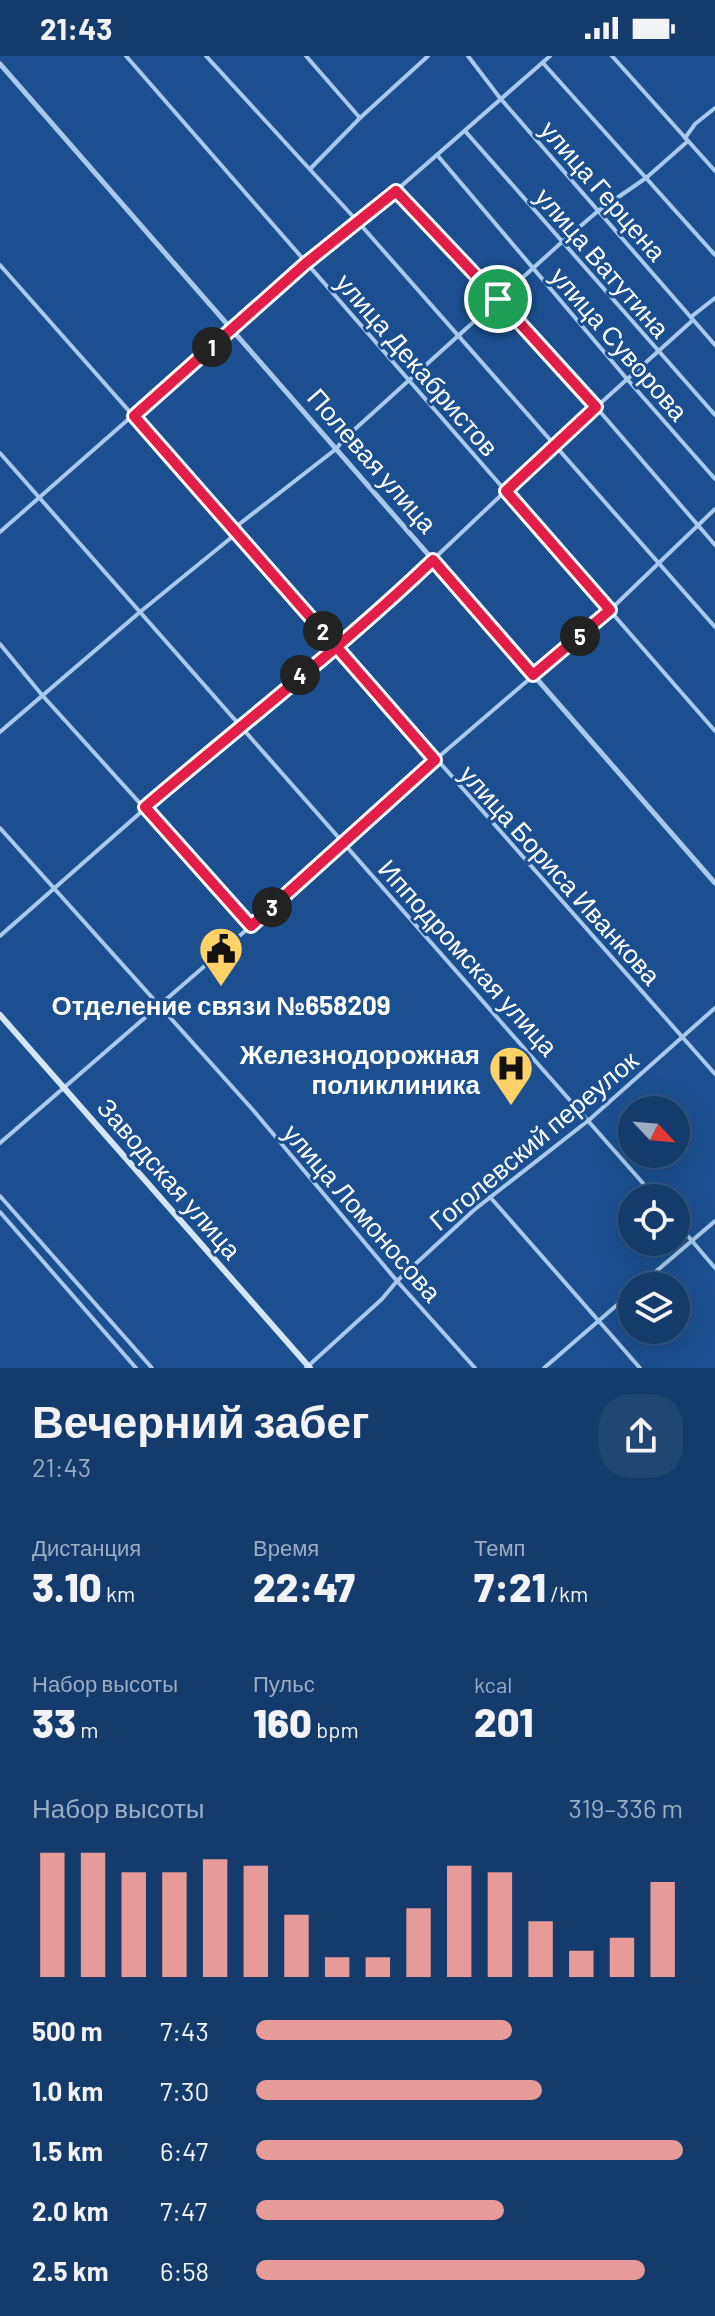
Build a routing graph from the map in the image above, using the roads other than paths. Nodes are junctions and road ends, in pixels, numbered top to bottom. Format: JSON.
{"nodes":[{"id":1,"x":126,"y":56,"type":"edge"},
{"id":2,"x":206,"y":56,"type":"edge"},
{"id":3,"x":306,"y":56,"type":"edge"},
{"id":4,"x":428,"y":56,"type":"edge"},
{"id":5,"x":468,"y":56,"type":"edge"},
{"id":6,"x":550,"y":56,"type":"edge"},
{"id":7,"x":612,"y":56,"type":"edge"},
{"id":8,"x":542,"y":63,"type":"junction"},
{"id":9,"x":0,"y":64,"type":"edge"},
{"id":10,"x":500,"y":98,"type":"junction"},
{"id":11,"x":715,"y":108,"type":"edge"},
{"id":12,"x":360,"y":118,"type":"junction"},
{"id":13,"x":465,"y":131,"type":"junction"},
{"id":14,"x":686,"y":140,"type":"junction"},
{"id":15,"x":438,"y":156,"type":"junction"},
{"id":16,"x":310,"y":169,"type":"junction"},
{"id":17,"x":715,"y":171,"type":"edge"},
{"id":18,"x":646,"y":178,"type":"junction"},
{"id":19,"x":396,"y":191,"type":"junction"},
{"id":20,"x":598,"y":211,"type":"junction"},
{"id":21,"x":359,"y":223,"type":"junction"},
{"id":22,"x":562,"y":242,"type":"junction"},
{"id":23,"x":715,"y":255,"type":"edge"},
{"id":24,"x":305,"y":264,"type":"junction"},
{"id":25,"x":0,"y":265,"type":"edge"},
{"id":26,"x":532,"y":268,"type":"junction"},
{"id":27,"x":715,"y":298,"type":"edge"},
{"id":28,"x":498,"y":299,"type":"junction"},
{"id":29,"x":692,"y":319,"type":"junction"},
{"id":30,"x":232,"y":330,"type":"junction"},
{"id":31,"x":456,"y":336,"type":"junction"},
{"id":32,"x":715,"y":345,"type":"edge"},
{"id":33,"x":658,"y":352,"type":"junction"},
{"id":34,"x":627,"y":379,"type":"junction"},
{"id":35,"x":409,"y":380,"type":"junction"},
{"id":36,"x":596,"y":407,"type":"junction"},
{"id":37,"x":715,"y":415,"type":"edge"},
{"id":38,"x":134,"y":416,"type":"junction"},
{"id":39,"x":554,"y":445,"type":"junction"},
{"id":40,"x":336,"y":449,"type":"junction"},
{"id":41,"x":0,"y":453,"type":"edge"},
{"id":42,"x":715,"y":479,"type":"edge"},
{"id":43,"x":506,"y":491,"type":"junction"},
{"id":44,"x":40,"y":499,"type":"junction"},
{"id":45,"x":715,"y":509,"type":"edge"},
{"id":46,"x":699,"y":526,"type":"junction"},
{"id":47,"x":235,"y":531,"type":"junction"},
{"id":48,"x":0,"y":532,"type":"edge"},
{"id":49,"x":715,"y":545,"type":"edge"},
{"id":50,"x":433,"y":560,"type":"junction"},
{"id":51,"x":660,"y":564,"type":"junction"},
{"id":52,"x":610,"y":610,"type":"junction"},
{"id":53,"x":140,"y":612,"type":"junction"},
{"id":54,"x":715,"y":627,"type":"edge"},
{"id":55,"x":0,"y":644,"type":"edge"},
{"id":56,"x":336,"y":646,"type":"junction"},
{"id":57,"x":533,"y":675,"type":"junction"},
{"id":58,"x":42,"y":695,"type":"junction"},
{"id":59,"x":239,"y":726,"type":"junction"},
{"id":60,"x":715,"y":731,"type":"edge"},
{"id":61,"x":0,"y":732,"type":"edge"},
{"id":62,"x":435,"y":760,"type":"junction"},
{"id":63,"x":145,"y":807,"type":"junction"},
{"id":64,"x":0,"y":828,"type":"edge"},
{"id":65,"x":343,"y":843,"type":"junction"},
{"id":66,"x":715,"y":883,"type":"edge"},
{"id":67,"x":54,"y":888,"type":"junction"},
{"id":68,"x":251,"y":926,"type":"junction"},
{"id":69,"x":0,"y":936,"type":"edge"},
{"id":70,"x":158,"y":1004,"type":"junction"},
{"id":71,"x":715,"y":1008,"type":"edge"},
{"id":72,"x":0,"y":1015,"type":"edge"},
{"id":73,"x":681,"y":1037,"type":"junction"},
{"id":74,"x":715,"y":1074,"type":"edge"},
{"id":75,"x":64,"y":1087,"type":"junction"},
{"id":76,"x":589,"y":1120,"type":"junction"},
{"id":77,"x":0,"y":1143,"type":"edge"},
{"id":78,"x":644,"y":1184,"type":"edge"},
{"id":79,"x":0,"y":1196,"type":"edge"},
{"id":80,"x":490,"y":1197,"type":"junction"},
{"id":81,"x":0,"y":1212,"type":"edge"},
{"id":82,"x":715,"y":1221,"type":"edge"},
{"id":83,"x":690,"y":1239,"type":"edge"},
{"id":84,"x":692,"y":1241,"type":"junction"},
{"id":85,"x":715,"y":1268,"type":"edge"},
{"id":86,"x":655,"y":1272,"type":"edge"},
{"id":87,"x":397,"y":1281,"type":"junction"},
{"id":88,"x":618,"y":1304,"type":"edge"},
{"id":89,"x":598,"y":1321,"type":"junction"},
{"id":90,"x":308,"y":1367,"type":"edge"},
{"id":91,"x":136,"y":1368,"type":"edge"},
{"id":92,"x":152,"y":1368,"type":"edge"},
{"id":93,"x":475,"y":1368,"type":"edge"},
{"id":94,"x":544,"y":1368,"type":"edge"},
{"id":95,"x":640,"y":1368,"type":"edge"}],
"edges":[{"from":1,"to":24,"type":"street","name":"улица Декабристов"},
{"from":2,"to":16,"type":"street"},
{"from":3,"to":12,"type":"street"},
{"from":4,"to":12,"type":"street"},
{"from":5,"to":10,"type":"street","name":"улица Герцена"},
{"from":6,"to":8,"type":"street"},
{"from":7,"to":14,"type":"street"},
{"from":8,"to":10,"type":"street"},
{"from":8,"to":18,"type":"street"},
{"from":9,"to":30,"type":"street","name":"Полевая улица"},
{"from":10,"to":13,"type":"street"},
{"from":10,"to":20,"type":"street","name":"улица Герцена"},
{"from":11,"to":14,"type":"street"},
{"from":12,"to":16,"type":"street"},
{"from":13,"to":15,"type":"street"},
{"from":13,"to":22,"type":"street","name":"улица Ватутина"},
{"from":14,"to":17,"type":"street"},
{"from":14,"to":18,"type":"street"},
{"from":15,"to":19,"type":"street"},
{"from":15,"to":26,"type":"street","name":"улица Суворова"},
{"from":16,"to":21,"type":"street"},
{"from":18,"to":20,"type":"street"},
{"from":18,"to":23,"type":"street"},
{"from":19,"to":21,"type":"street"},
{"from":19,"to":28,"type":"street"},
{"from":20,"to":22,"type":"street"},
{"from":20,"to":29,"type":"street","name":"улица Герцена"},
{"from":21,"to":24,"type":"street"},
{"from":21,"to":31,"type":"street"},
{"from":22,"to":26,"type":"street"},
{"from":22,"to":33,"type":"street","name":"улица Ватутина"},
{"from":24,"to":30,"type":"street"},
{"from":24,"to":35,"type":"street","name":"улица Декабристов"},
{"from":25,"to":38,"type":"street","name":"улица Бориса Иванкова"},
{"from":26,"to":28,"type":"street"},
{"from":26,"to":34,"type":"street","name":"улица Суворова"},
{"from":27,"to":29,"type":"street"},
{"from":28,"to":31,"type":"street"},
{"from":28,"to":36,"type":"street"},
{"from":29,"to":32,"type":"street","name":"улица Герцена"},
{"from":29,"to":33,"type":"street"},
{"from":30,"to":38,"type":"street"},
{"from":30,"to":40,"type":"street","name":"Полевая улица"},
{"from":31,"to":35,"type":"street"},
{"from":31,"to":39,"type":"street"},
{"from":33,"to":34,"type":"street"},
{"from":33,"to":37,"type":"street","name":"улица Ватутина"},
{"from":34,"to":36,"type":"street"},
{"from":34,"to":42,"type":"street","name":"улица Суворова"},
{"from":35,"to":40,"type":"street"},
{"from":35,"to":43,"type":"street","name":"улица Декабристов"},
{"from":36,"to":39,"type":"street"},
{"from":36,"to":46,"type":"street"},
{"from":38,"to":44,"type":"street"},
{"from":38,"to":47,"type":"street","name":"улица Бориса Иванкова"},
{"from":39,"to":43,"type":"street"},
{"from":39,"to":51,"type":"street"},
{"from":40,"to":47,"type":"street"},
{"from":40,"to":50,"type":"street","name":"Полевая улица"},
{"from":41,"to":44,"type":"street","name":"Ипподромская улица"},
{"from":43,"to":50,"type":"street"},
{"from":43,"to":52,"type":"street","name":"улица Декабристов"},
{"from":44,"to":48,"type":"street"},
{"from":44,"to":53,"type":"street","name":"Ипподромская улица"},
{"from":45,"to":46,"type":"street"},
{"from":46,"to":49,"type":"street"},
{"from":46,"to":51,"type":"street"},
{"from":47,"to":53,"type":"street"},
{"from":47,"to":56,"type":"street","name":"улица Бориса Иванкова"},
{"from":50,"to":56,"type":"street"},
{"from":50,"to":57,"type":"street","name":"Полевая улица"},
{"from":51,"to":52,"type":"street"},
{"from":51,"to":54,"type":"street"},
{"from":52,"to":57,"type":"street"},
{"from":52,"to":60,"type":"street","name":"улица Декабристов"},
{"from":53,"to":58,"type":"street"},
{"from":53,"to":59,"type":"street","name":"Ипподромская улица"},
{"from":55,"to":58,"type":"street"},
{"from":56,"to":59,"type":"street"},
{"from":56,"to":62,"type":"street","name":"улица Бориса Иванкова"},
{"from":57,"to":62,"type":"street"},
{"from":57,"to":66,"type":"street","name":"Полевая улица"},
{"from":58,"to":61,"type":"street"},
{"from":58,"to":63,"type":"street"},
{"from":59,"to":63,"type":"street"},
{"from":59,"to":65,"type":"street","name":"Ипподромская улица"},
{"from":62,"to":65,"type":"street"},
{"from":62,"to":73,"type":"street","name":"улица Бориса Иванкова"},
{"from":63,"to":67,"type":"street"},
{"from":63,"to":68,"type":"street"},
{"from":64,"to":67,"type":"street","name":"улица Ломоносова"},
{"from":65,"to":68,"type":"street"},
{"from":65,"to":76,"type":"street","name":"Ипподромская улица"},
{"from":67,"to":69,"type":"street"},
{"from":67,"to":70,"type":"street","name":"улица Ломоносова"},
{"from":68,"to":70,"type":"street"},
{"from":70,"to":75,"type":"street"},
{"from":70,"to":87,"type":"street","name":"улица Ломоносова"},
{"from":71,"to":73,"type":"street","name":"Гоголевский переулок"},
{"from":72,"to":75,"type":"main road","name":"Заводская улица"},
{"from":73,"to":74,"type":"street","name":"улица Бориса Иванкова"},
{"from":73,"to":76,"type":"street","name":"Гоголевский переулок"},
{"from":75,"to":77,"type":"street"},
{"from":75,"to":90,"type":"main road","name":"Заводская улица"},
{"from":76,"to":78,"type":"street","name":"Ипподромская улица"},
{"from":76,"to":80,"type":"street","name":"Гоголевский переулок"},
{"from":79,"to":92,"type":"street"},
{"from":80,"to":87,"type":"street","name":"Гоголевский переулок"},
{"from":80,"to":89,"type":"street"},
{"from":81,"to":91,"type":"street"},
{"from":82,"to":84,"type":"street"},
{"from":83,"to":84,"type":"street"},
{"from":84,"to":85,"type":"street"},
{"from":84,"to":86,"type":"street"},
{"from":87,"to":90,"type":"street","name":"Гоголевский переулок"},
{"from":87,"to":93,"type":"street","name":"улица Ломоносова"},
{"from":88,"to":89,"type":"street"},
{"from":89,"to":94,"type":"street"},
{"from":89,"to":95,"type":"street"}]}
